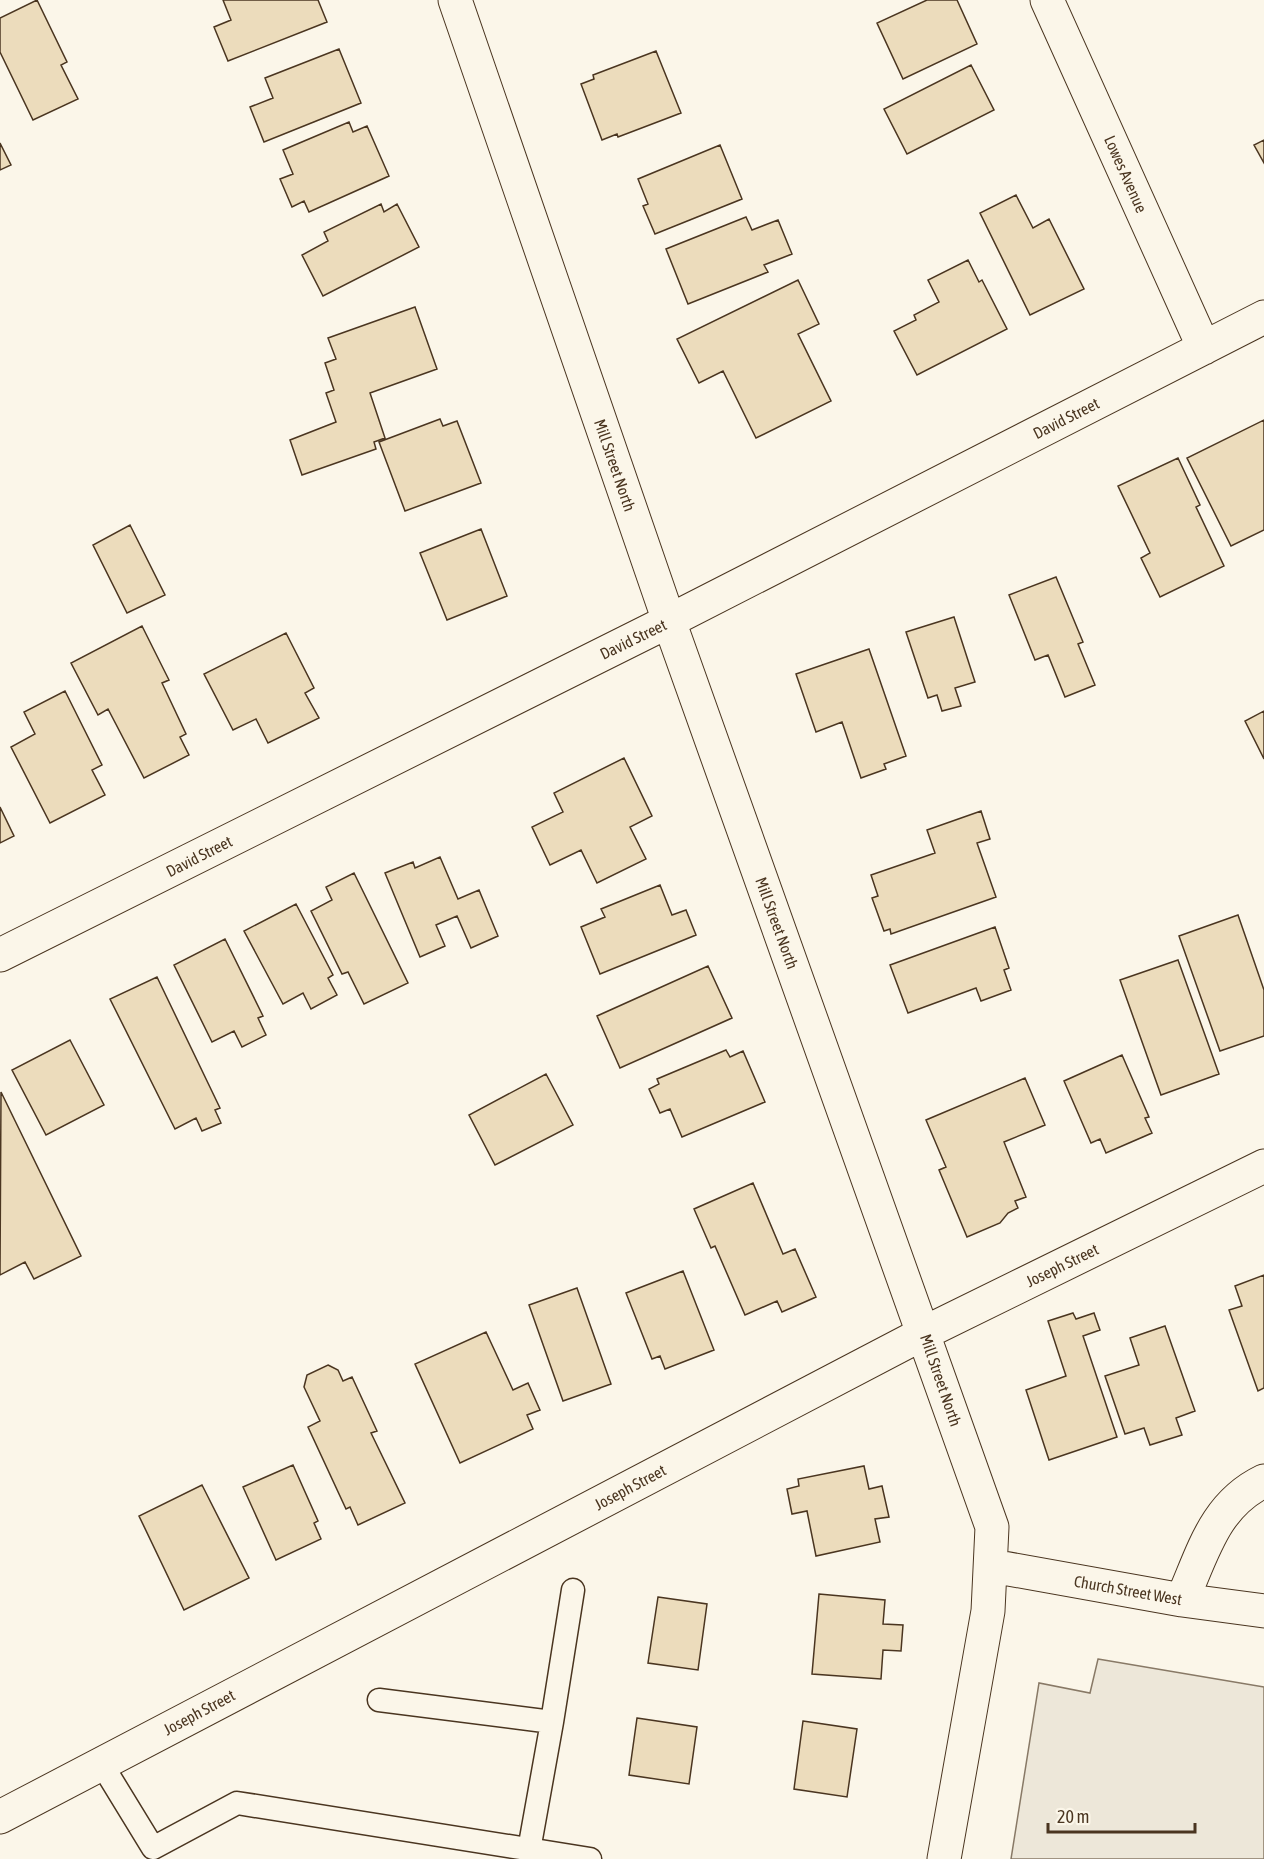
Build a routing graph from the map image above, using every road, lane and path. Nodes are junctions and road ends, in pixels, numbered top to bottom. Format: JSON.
{"nodes":[{"id":1,"x":455,"y":0,"type":"edge"},
{"id":2,"x":1047,"y":0,"type":"edge"},
{"id":3,"x":1264,"y":317,"type":"edge"},
{"id":4,"x":1204,"y":348,"type":"junction"},
{"id":5,"x":669,"y":621,"type":"junction"},
{"id":6,"x":0,"y":956,"type":"edge"},
{"id":7,"x":1264,"y":1166,"type":"edge"},
{"id":8,"x":924,"y":1333,"type":"junction"},
{"id":9,"x":1264,"y":1481,"type":"edge"},
{"id":10,"x":992,"y":1566,"type":"junction"},
{"id":11,"x":573,"y":1590,"type":"dead end"},
{"id":12,"x":1182,"y":1600,"type":"junction"},
{"id":13,"x":1264,"y":1611,"type":"edge"},
{"id":14,"x":379,"y":1700,"type":"dead end"},
{"id":15,"x":552,"y":1722,"type":"junction"},
{"id":16,"x":101,"y":1763,"type":"junction"},
{"id":17,"x":0,"y":1816,"type":"edge"},
{"id":18,"x":529,"y":1850,"type":"junction"},
{"id":19,"x":158,"y":1853,"type":"edge"},
{"id":20,"x":591,"y":1859,"type":"edge"},
{"id":21,"x":944,"y":1859,"type":"edge"}],
"edges":[{"from":1,"to":5,"type":"street","name":"Mill Street North"},
{"from":2,"to":4,"type":"street","name":"Lowes Avenue"},
{"from":3,"to":4,"type":"street","name":"David Street"},
{"from":4,"to":5,"type":"street","name":"David Street"},
{"from":5,"to":6,"type":"street","name":"David Street"},
{"from":5,"to":8,"type":"street","name":"Mill Street North"},
{"from":7,"to":8,"type":"street","name":"Joseph Street"},
{"from":8,"to":10,"type":"street","name":"Mill Street North"},
{"from":8,"to":16,"type":"street","name":"Joseph Street"},
{"from":9,"to":12,"type":"street"},
{"from":10,"to":12,"type":"street","name":"Church Street West"},
{"from":10,"to":21,"type":"street","name":"Mill Street North"},
{"from":11,"to":15,"type":"lane"},
{"from":12,"to":13,"type":"street","name":"Church Street West"},
{"from":14,"to":15,"type":"lane"},
{"from":15,"to":18,"type":"lane"},
{"from":16,"to":17,"type":"street","name":"Joseph Street"},
{"from":16,"to":19,"type":"lane"},
{"from":18,"to":19,"type":"lane"},
{"from":18,"to":20,"type":"lane"}]}
